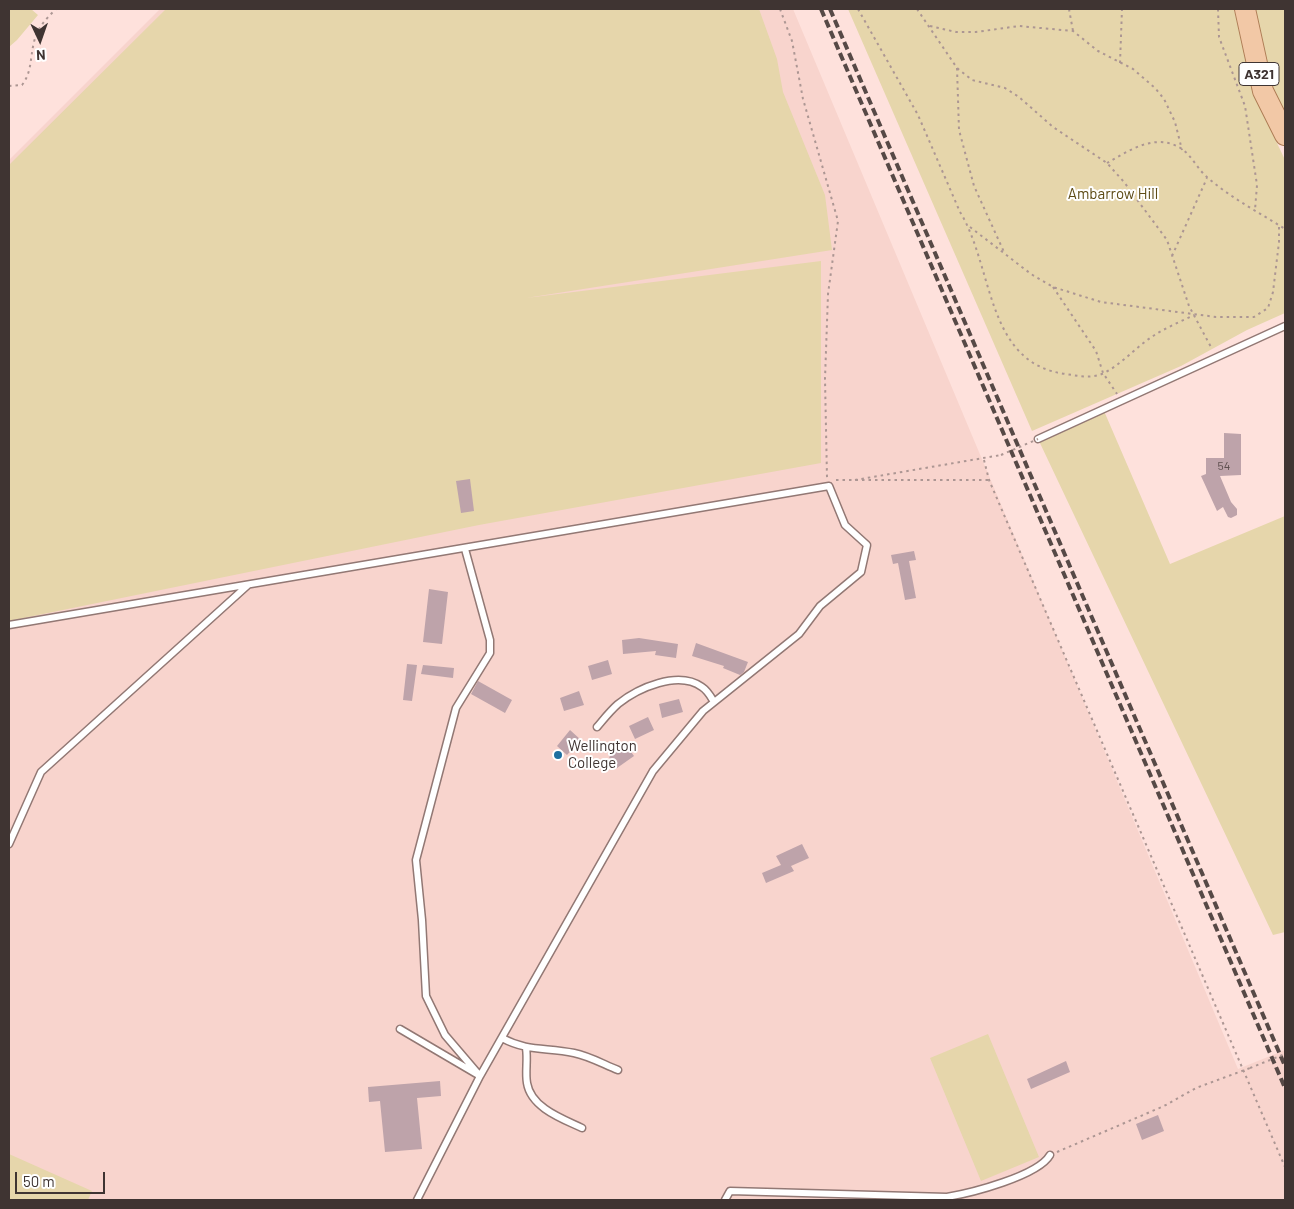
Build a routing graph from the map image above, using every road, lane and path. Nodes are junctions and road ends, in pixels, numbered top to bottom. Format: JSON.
{"nodes":[{"id":1,"x":56,"y":9,"type":"edge"},
{"id":2,"x":780,"y":9,"type":"edge"},
{"id":3,"x":858,"y":9,"type":"edge"},
{"id":4,"x":917,"y":9,"type":"edge"},
{"id":5,"x":1069,"y":9,"type":"edge"},
{"id":6,"x":1122,"y":9,"type":"edge"},
{"id":7,"x":1218,"y":9,"type":"edge"},
{"id":8,"x":1244,"y":9,"type":"edge"},
{"id":9,"x":930,"y":26,"type":"junction"},
{"id":10,"x":1073,"y":31,"type":"junction"},
{"id":11,"x":1120,"y":63,"type":"junction"},
{"id":12,"x":957,"y":68,"type":"junction"},
{"id":13,"x":9,"y":86,"type":"edge"},
{"id":14,"x":1285,"y":135,"type":"edge"},
{"id":15,"x":1182,"y":150,"type":"junction"},
{"id":16,"x":1107,"y":163,"type":"junction"},
{"id":17,"x":1207,"y":178,"type":"junction"},
{"id":18,"x":1255,"y":210,"type":"junction"},
{"id":19,"x":1279,"y":226,"type":"junction"},
{"id":20,"x":970,"y":227,"type":"junction"},
{"id":21,"x":1285,"y":229,"type":"edge"},
{"id":22,"x":1004,"y":254,"type":"junction"},
{"id":23,"x":1172,"y":256,"type":"junction"},
{"id":24,"x":1053,"y":287,"type":"junction"},
{"id":25,"x":1194,"y":315,"type":"junction"},
{"id":26,"x":1285,"y":326,"type":"edge"},
{"id":27,"x":1217,"y":358,"type":"junction"},
{"id":28,"x":1103,"y":373,"type":"junction"},
{"id":29,"x":1123,"y":402,"type":"junction"},
{"id":30,"x":1038,"y":439,"type":"joint"},
{"id":31,"x":984,"y":460,"type":"junction"},
{"id":32,"x":988,"y":480,"type":"junction"},
{"id":33,"x":848,"y":481,"type":"junction"},
{"id":34,"x":465,"y":549,"type":"junction"},
{"id":35,"x":249,"y":584,"type":"junction"},
{"id":36,"x":9,"y":625,"type":"edge"},
{"id":37,"x":714,"y":702,"type":"junction"},
{"id":38,"x":596,"y":728,"type":"dead end"},
{"id":39,"x":9,"y":844,"type":"edge"},
{"id":40,"x":400,"y":1029,"type":"dead end"},
{"id":41,"x":502,"y":1038,"type":"junction"},
{"id":42,"x":526,"y":1048,"type":"junction"},
{"id":43,"x":1285,"y":1054,"type":"edge"},
{"id":44,"x":618,"y":1070,"type":"dead end"},
{"id":45,"x":1243,"y":1070,"type":"junction"},
{"id":46,"x":480,"y":1076,"type":"junction"},
{"id":47,"x":582,"y":1128,"type":"dead end"},
{"id":48,"x":1050,"y":1155,"type":"joint"},
{"id":49,"x":1285,"y":1167,"type":"edge"},
{"id":50,"x":417,"y":1200,"type":"edge"},
{"id":51,"x":725,"y":1200,"type":"edge"}],
"edges":[{"from":1,"to":13,"type":"path"},
{"from":2,"to":33,"type":"path"},
{"from":3,"to":20,"type":"path"},
{"from":4,"to":9,"type":"path"},
{"from":5,"to":10,"type":"path"},
{"from":6,"to":11,"type":"path"},
{"from":7,"to":18,"type":"path"},
{"from":8,"to":14,"type":"main road","number":"A321"},
{"from":9,"to":10,"type":"path"},
{"from":9,"to":12,"type":"path"},
{"from":10,"to":11,"type":"path"},
{"from":11,"to":15,"type":"path"},
{"from":12,"to":16,"type":"path"},
{"from":12,"to":22,"type":"path"},
{"from":15,"to":16,"type":"path"},
{"from":15,"to":17,"type":"path"},
{"from":16,"to":23,"type":"path"},
{"from":17,"to":18,"type":"path"},
{"from":17,"to":23,"type":"path"},
{"from":18,"to":19,"type":"path"},
{"from":19,"to":21,"type":"path"},
{"from":19,"to":25,"type":"path"},
{"from":20,"to":22,"type":"path"},
{"from":20,"to":28,"type":"path"},
{"from":22,"to":24,"type":"path"},
{"from":23,"to":25,"type":"path"},
{"from":24,"to":25,"type":"path"},
{"from":24,"to":28,"type":"path"},
{"from":25,"to":27,"type":"path"},
{"from":25,"to":28,"type":"path"},
{"from":26,"to":27,"type":"lane"},
{"from":27,"to":29,"type":"lane"},
{"from":28,"to":29,"type":"path"},
{"from":29,"to":30,"type":"lane"},
{"from":30,"to":31,"type":"path","bridge":true},
{"from":31,"to":32,"type":"path"},
{"from":31,"to":33,"type":"path"},
{"from":32,"to":33,"type":"path"},
{"from":32,"to":45,"type":"path"},
{"from":34,"to":35,"type":"lane"},
{"from":34,"to":37,"type":"lane"},
{"from":34,"to":46,"type":"lane"},
{"from":35,"to":36,"type":"lane"},
{"from":35,"to":39,"type":"lane"},
{"from":37,"to":38,"type":"lane"},
{"from":37,"to":41,"type":"lane"},
{"from":40,"to":46,"type":"lane"},
{"from":41,"to":42,"type":"lane"},
{"from":41,"to":46,"type":"lane"},
{"from":42,"to":44,"type":"lane"},
{"from":42,"to":47,"type":"lane"},
{"from":43,"to":45,"type":"path","bridge":true},
{"from":45,"to":48,"type":"path"},
{"from":45,"to":49,"type":"path"},
{"from":46,"to":50,"type":"lane"},
{"from":48,"to":51,"type":"lane"}]}
